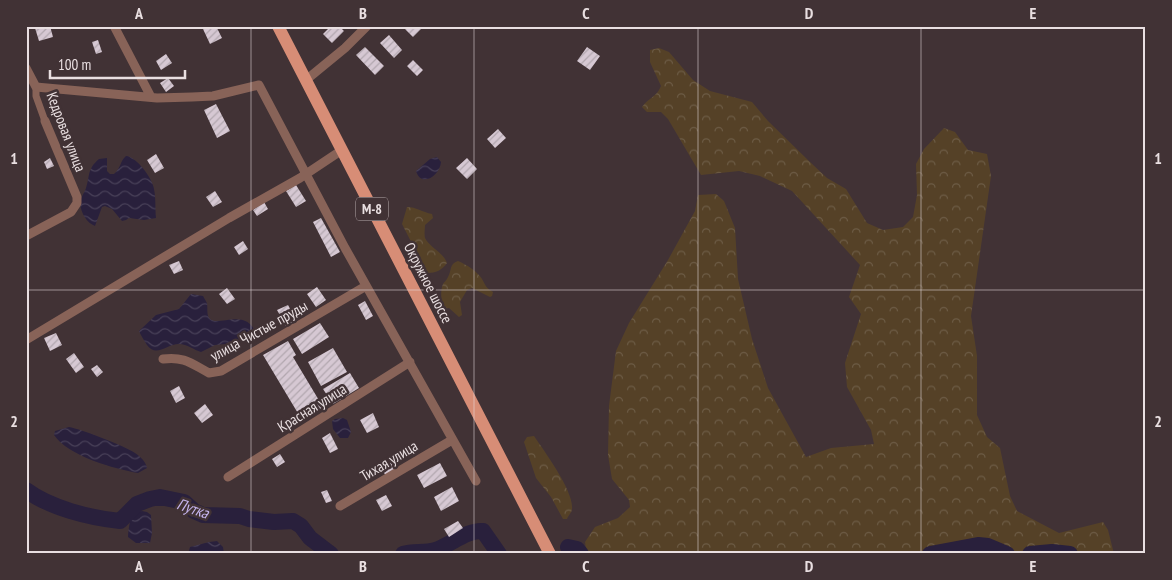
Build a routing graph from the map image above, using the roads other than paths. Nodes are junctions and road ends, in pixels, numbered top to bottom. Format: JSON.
{"nodes":[{"id":1,"x":114,"y":26,"type":"edge"},
{"id":2,"x":278,"y":26,"type":"edge"},
{"id":3,"x":367,"y":26,"type":"edge"},
{"id":4,"x":26,"y":68,"type":"edge"},
{"id":5,"x":306,"y":80,"type":"junction"},
{"id":6,"x":36,"y":87,"type":"junction"},
{"id":7,"x":151,"y":97,"type":"junction"},
{"id":8,"x":45,"y":121,"type":"joint"},
{"id":9,"x":342,"y":150,"type":"junction"},
{"id":10,"x":305,"y":174,"type":"junction"},
{"id":11,"x":26,"y":236,"type":"edge"},
{"id":12,"x":366,"y":286,"type":"junction"},
{"id":13,"x":26,"y":340,"type":"edge"},
{"id":14,"x":163,"y":359,"type":"dead end"},
{"id":15,"x":410,"y":362,"type":"junction"},
{"id":16,"x":452,"y":440,"type":"junction"},
{"id":17,"x":228,"y":477,"type":"dead end"},
{"id":18,"x":476,"y":480,"type":"dead end"},
{"id":19,"x":340,"y":506,"type":"dead end"},
{"id":20,"x":550,"y":554,"type":"edge"}],
"edges":[{"from":1,"to":7,"type":"street"},
{"from":2,"to":5,"type":"main road","name":"Окружное шоссе","number":"М-8"},
{"from":3,"to":5,"type":"street"},
{"from":4,"to":6,"type":"street","name":"Кедровая улица"},
{"from":5,"to":9,"type":"main road","name":"Окружное шоссе","number":"М-8"},
{"from":6,"to":7,"type":"street"},
{"from":6,"to":8,"type":"street","name":"Кедровая улица"},
{"from":7,"to":10,"type":"street"},
{"from":8,"to":11,"type":"street","name":"Кедровая улица"},
{"from":9,"to":10,"type":"street"},
{"from":9,"to":20,"type":"main road","name":"Окружное шоссе","number":"М-8"},
{"from":10,"to":12,"type":"street"},
{"from":10,"to":13,"type":"street"},
{"from":12,"to":14,"type":"street","name":"улица Чистые пруды"},
{"from":12,"to":15,"type":"street"},
{"from":15,"to":16,"type":"street"},
{"from":15,"to":17,"type":"street","name":"Красная улица"},
{"from":16,"to":18,"type":"street"},
{"from":16,"to":19,"type":"street","name":"Тихая улица"}]}
